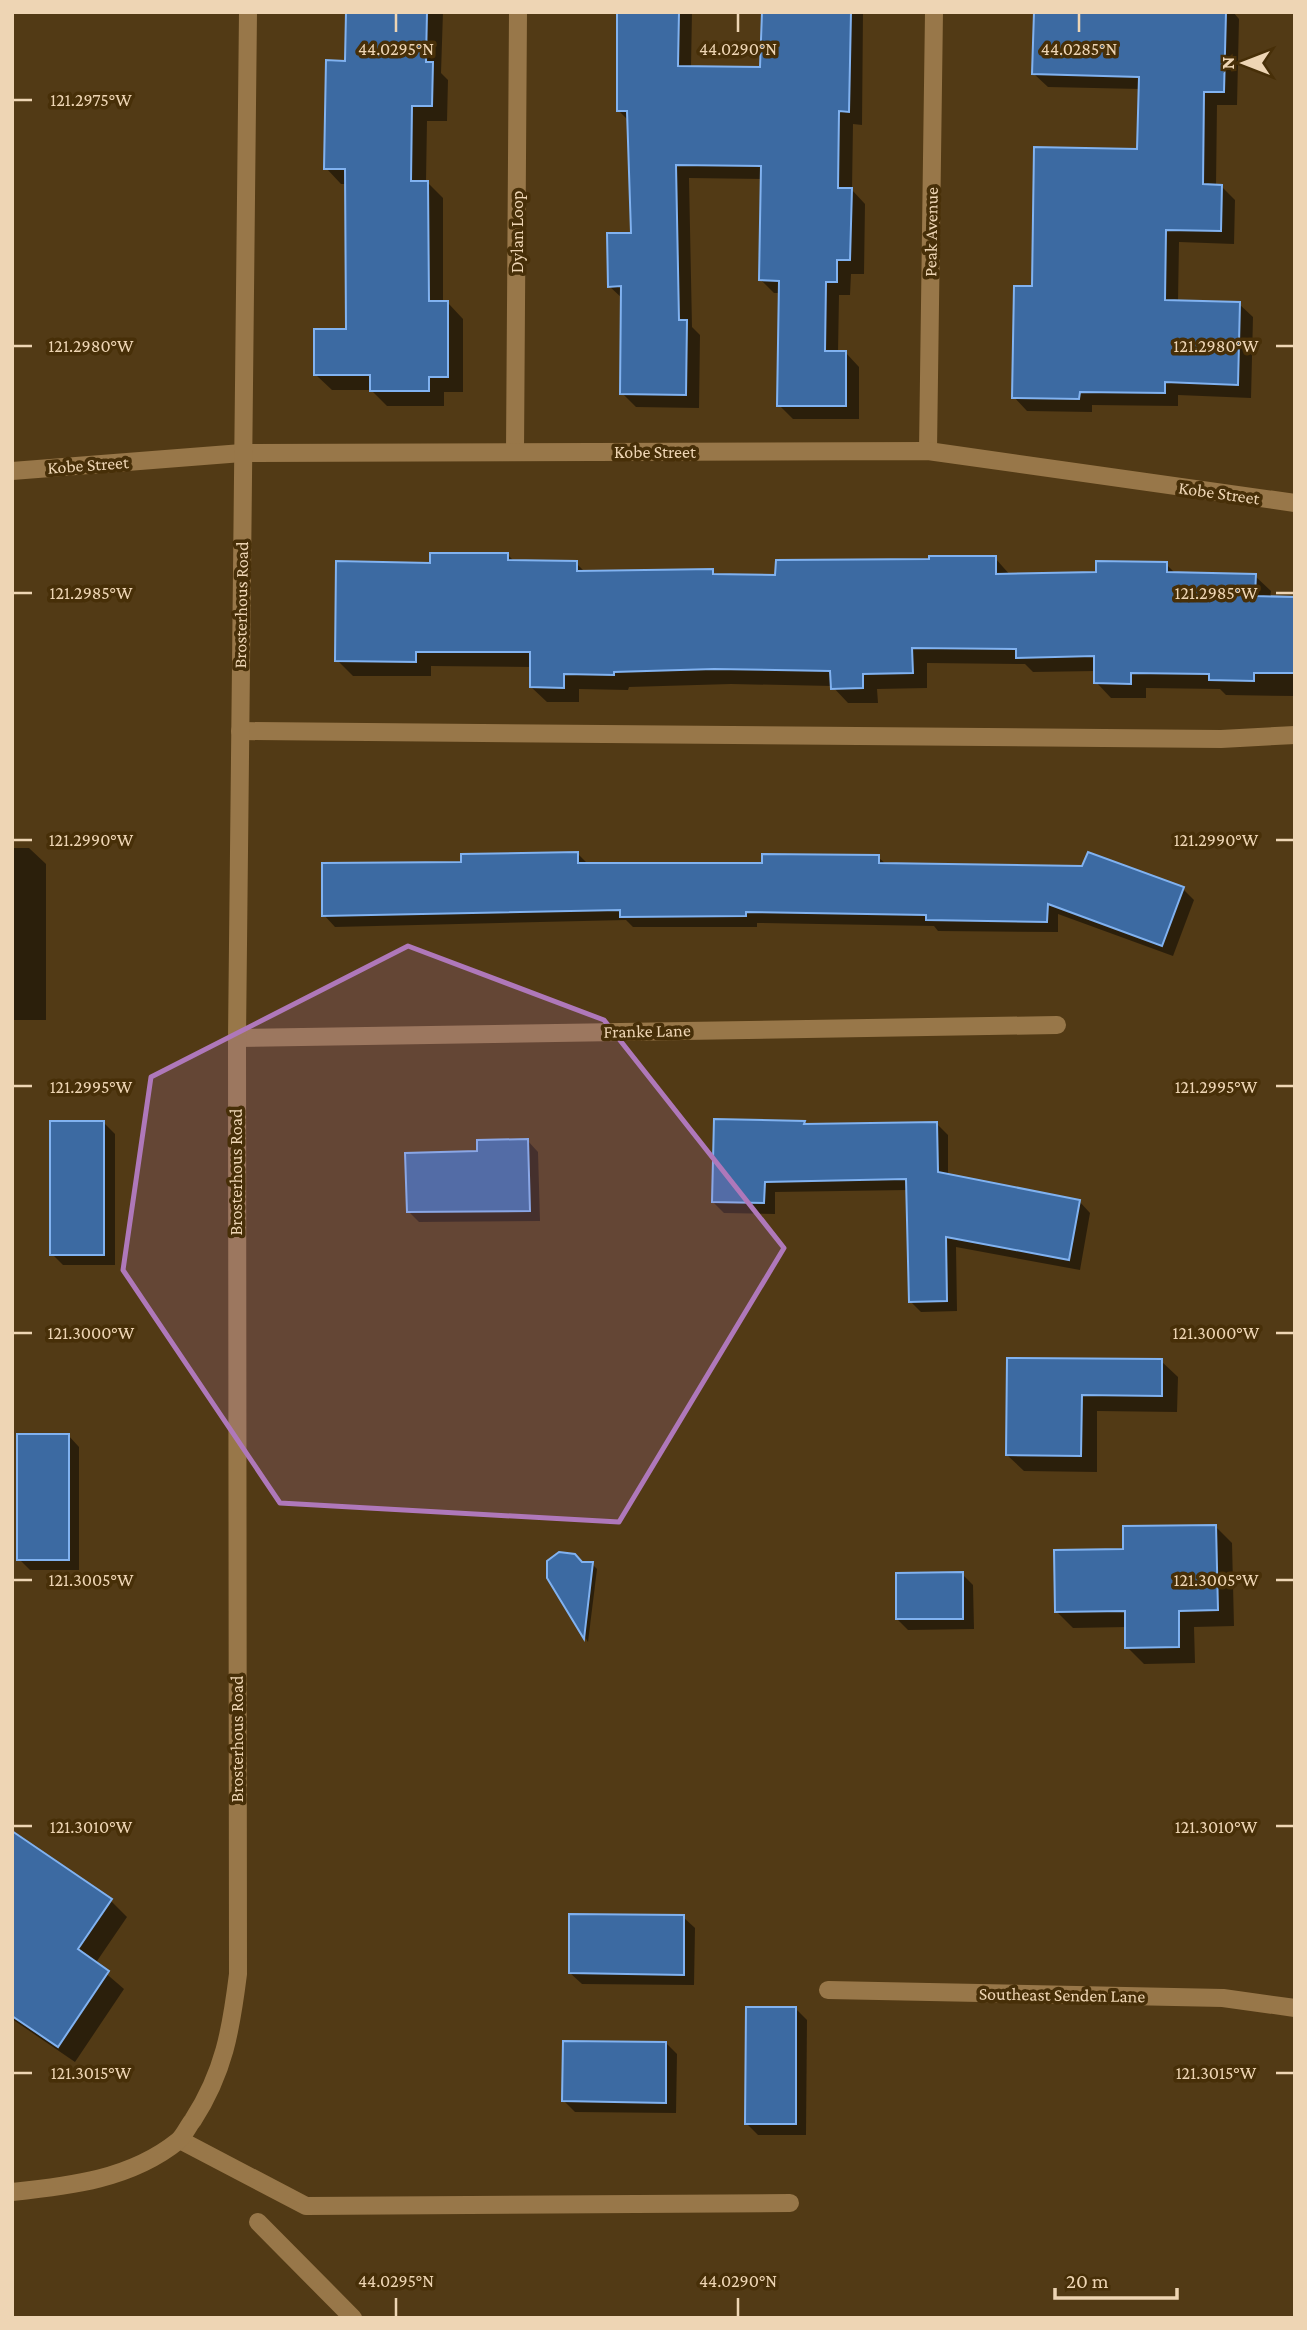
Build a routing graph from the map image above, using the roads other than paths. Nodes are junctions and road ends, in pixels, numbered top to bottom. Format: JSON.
{"nodes":[{"id":1,"x":248,"y":12,"type":"edge"},
{"id":2,"x":518,"y":12,"type":"edge"},
{"id":3,"x":934,"y":12,"type":"edge"},
{"id":4,"x":515,"y":452,"type":"junction"},
{"id":5,"x":928,"y":452,"type":"junction"},
{"id":6,"x":243,"y":453,"type":"junction"},
{"id":7,"x":12,"y":471,"type":"edge"},
{"id":8,"x":1295,"y":503,"type":"edge"},
{"id":9,"x":240,"y":731,"type":"junction"},
{"id":10,"x":1295,"y":735,"type":"edge"},
{"id":11,"x":1057,"y":1025,"type":"dead end"},
{"id":12,"x":237,"y":1038,"type":"junction"},
{"id":13,"x":828,"y":1990,"type":"dead end"},
{"id":14,"x":1295,"y":2008,"type":"edge"},
{"id":15,"x":180,"y":2140,"type":"junction"},
{"id":16,"x":12,"y":2192,"type":"edge"},
{"id":17,"x":790,"y":2203,"type":"dead end"},
{"id":18,"x":257,"y":2222,"type":"dead end"},
{"id":19,"x":354,"y":2318,"type":"edge"}],
"edges":[{"from":1,"to":6,"type":"street","name":"Brosterhous Road"},
{"from":2,"to":4,"type":"street","name":"Dylan Loop"},
{"from":3,"to":5,"type":"street","name":"Peak Avenue"},
{"from":4,"to":5,"type":"street","name":"Kobe Street"},
{"from":4,"to":6,"type":"street","name":"Kobe Street"},
{"from":5,"to":8,"type":"street","name":"Kobe Street"},
{"from":6,"to":7,"type":"street","name":"Kobe Street"},
{"from":6,"to":9,"type":"street","name":"Brosterhous Road"},
{"from":9,"to":10,"type":"street"},
{"from":9,"to":12,"type":"street","name":"Brosterhous Road"},
{"from":11,"to":12,"type":"street","name":"Franke Lane"},
{"from":12,"to":15,"type":"street","name":"Brosterhous Road"},
{"from":13,"to":14,"type":"street","name":"Southeast Senden Lane"},
{"from":15,"to":16,"type":"street","name":"Brosterhous Road"},
{"from":15,"to":17,"type":"street"},
{"from":18,"to":19,"type":"street"}]}
